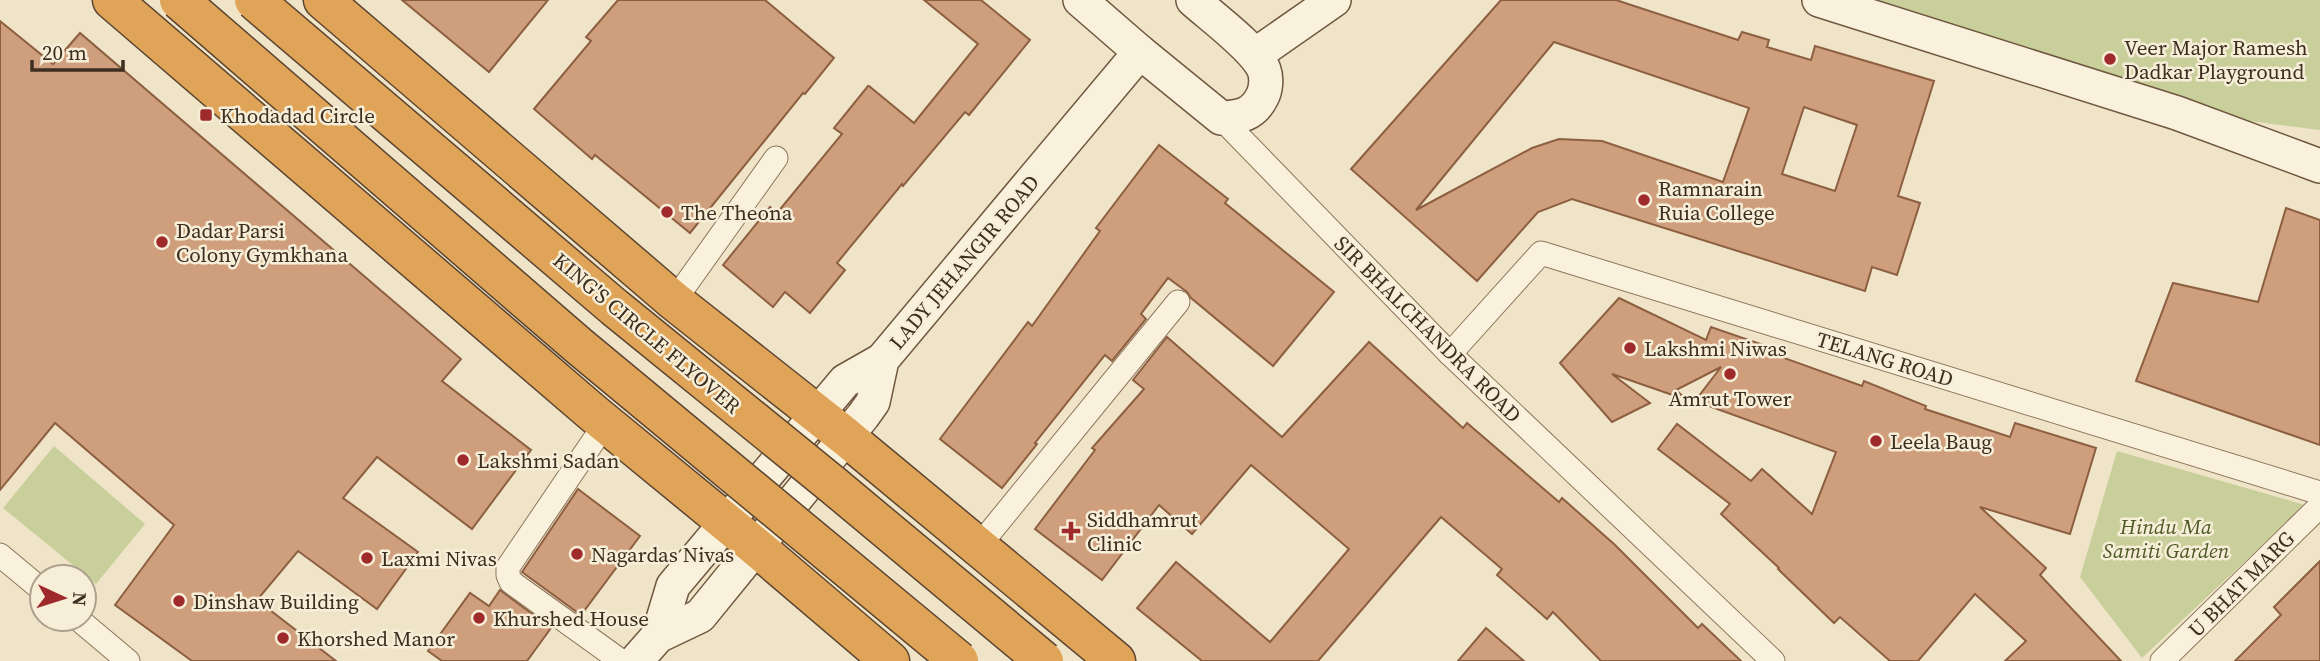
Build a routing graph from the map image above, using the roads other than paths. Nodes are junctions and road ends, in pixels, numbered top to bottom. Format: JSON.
{"nodes":[{"id":1,"x":112,"y":0,"type":"edge"},
{"id":2,"x":178,"y":0,"type":"edge"},
{"id":3,"x":254,"y":0,"type":"edge"},
{"id":4,"x":323,"y":0,"type":"edge"},
{"id":5,"x":1080,"y":0,"type":"edge"},
{"id":6,"x":1193,"y":0,"type":"edge"},
{"id":7,"x":1334,"y":0,"type":"edge"},
{"id":8,"x":1819,"y":0,"type":"edge"},
{"id":9,"x":1140,"y":52,"type":"junction"},
{"id":10,"x":1255,"y":55,"type":"junction"},
{"id":11,"x":1221,"y":118,"type":"junction"},
{"id":12,"x":776,"y":158,"type":"dead end"},
{"id":13,"x":2320,"y":166,"type":"edge"},
{"id":14,"x":674,"y":300,"type":"junction"},
{"id":15,"x":1178,"y":302,"type":"dead end"},
{"id":16,"x":1450,"y":354,"type":"junction"},
{"id":17,"x":605,"y":424,"type":"junction"},
{"id":18,"x":831,"y":425,"type":"junction"},
{"id":19,"x":2320,"y":493,"type":"edge"},
{"id":20,"x":2320,"y":506,"type":"edge"},
{"id":21,"x":741,"y":534,"type":"junction"},
{"id":22,"x":978,"y":547,"type":"junction"},
{"id":23,"x":0,"y":555,"type":"edge"},
{"id":24,"x":28,"y":578,"type":"edge"},
{"id":25,"x":95,"y":633,"type":"edge"},
{"id":26,"x":128,"y":661,"type":"edge"},
{"id":27,"x":621,"y":661,"type":"edge"},
{"id":28,"x":636,"y":661,"type":"edge"},
{"id":29,"x":890,"y":661,"type":"edge"},
{"id":30,"x":959,"y":661,"type":"edge"},
{"id":31,"x":1044,"y":661,"type":"edge"},
{"id":32,"x":1116,"y":661,"type":"edge"},
{"id":33,"x":1773,"y":661,"type":"edge"},
{"id":34,"x":2162,"y":661,"type":"edge"}],
"edges":[{"from":1,"to":17,"type":"highway"},
{"from":2,"to":30,"type":"highway","bridge":true},
{"from":3,"to":31,"type":"highway","name":"KING'S CIRCLE FLYOVER","bridge":true},
{"from":4,"to":14,"type":"highway"},
{"from":5,"to":9,"type":"street","name":"SIR BHALCHANDRA ROAD"},
{"from":6,"to":10,"type":"street"},
{"from":7,"to":10,"type":"street"},
{"from":8,"to":13,"type":"street"},
{"from":9,"to":11,"type":"street","name":"SIR BHALCHANDRA ROAD"},
{"from":9,"to":18,"type":"street","name":"LADY JEHANGIR ROAD"},
{"from":10,"to":11,"type":"street"},
{"from":11,"to":16,"type":"street","name":"SIR BHALCHANDRA ROAD"},
{"from":12,"to":14,"type":"street"},
{"from":14,"to":18,"type":"highway"},
{"from":15,"to":22,"type":"street"},
{"from":16,"to":19,"type":"street","name":"TELANG ROAD"},
{"from":16,"to":33,"type":"street","name":"SIR BHALCHANDRA ROAD"},
{"from":17,"to":21,"type":"highway"},
{"from":17,"to":27,"type":"street"},
{"from":18,"to":21,"type":"street","name":"LADY JEHANGIR ROAD"},
{"from":18,"to":22,"type":"highway"},
{"from":20,"to":34,"type":"street","name":"U BHAT MARG"},
{"from":21,"to":28,"type":"street","name":"LADY JEHANGIR ROAD"},
{"from":21,"to":29,"type":"highway"},
{"from":22,"to":32,"type":"highway"},
{"from":23,"to":24,"type":"street"},
{"from":25,"to":26,"type":"street"}]}
